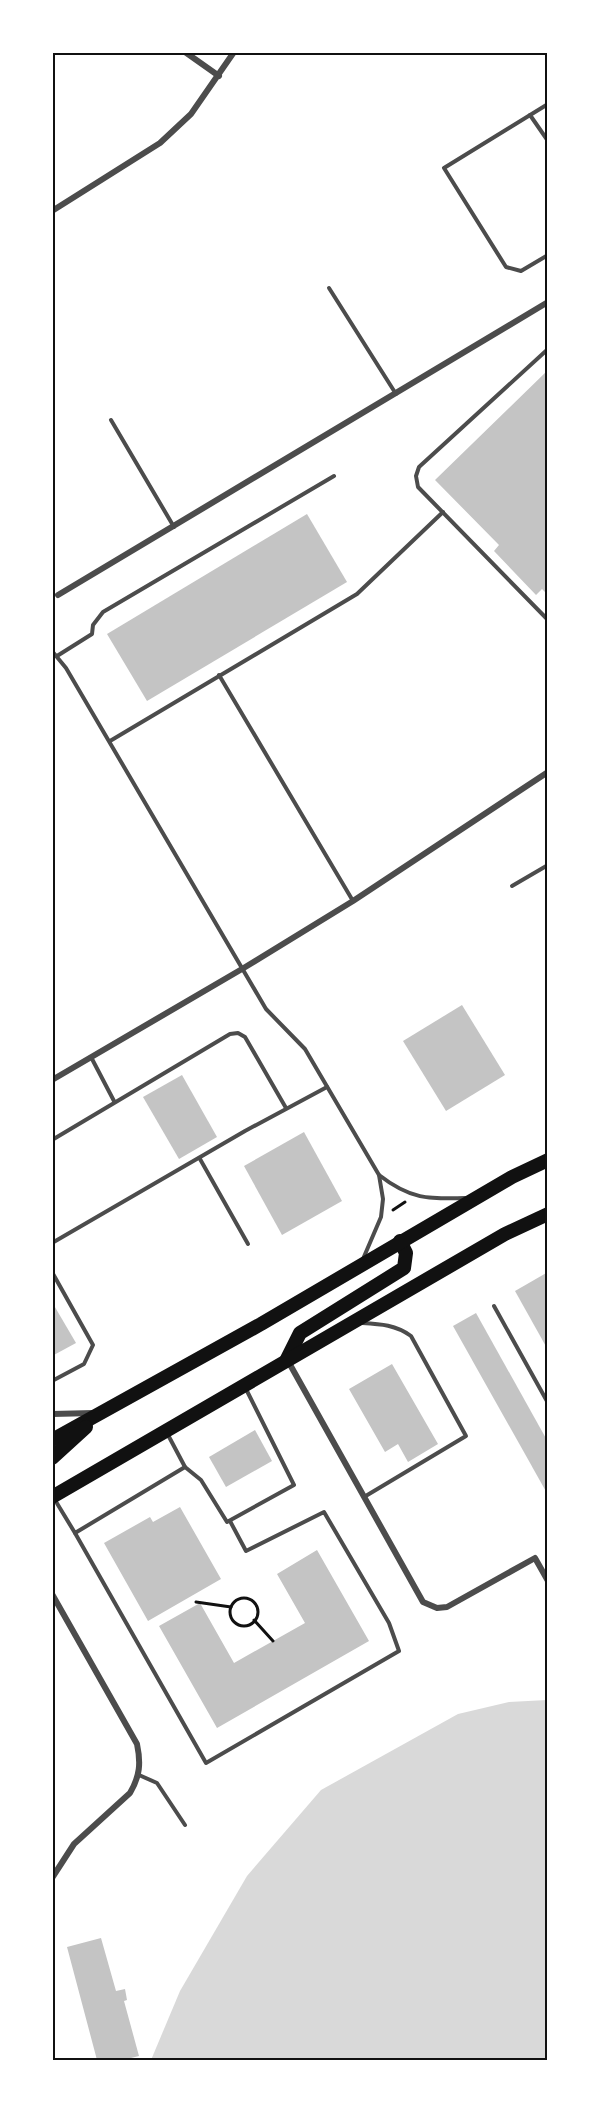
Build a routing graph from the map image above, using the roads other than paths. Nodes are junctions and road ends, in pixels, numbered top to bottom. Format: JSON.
{"nodes":[{"id":1,"x":186,"y":52,"type":"edge"},
{"id":2,"x":234,"y":52,"type":"edge"},
{"id":3,"x":219,"y":76,"type":"junction"},
{"id":4,"x":548,"y":104,"type":"edge"},
{"id":5,"x":531,"y":115,"type":"junction"},
{"id":6,"x":548,"y":141,"type":"edge"},
{"id":7,"x":52,"y":211,"type":"edge"},
{"id":8,"x":548,"y":255,"type":"edge"},
{"id":9,"x":329,"y":288,"type":"dead end"},
{"id":10,"x":548,"y":303,"type":"edge"},
{"id":11,"x":548,"y":349,"type":"edge"},
{"id":12,"x":396,"y":394,"type":"junction"},
{"id":13,"x":111,"y":420,"type":"dead end"},
{"id":14,"x":334,"y":476,"type":"dead end"},
{"id":15,"x":443,"y":512,"type":"junction"},
{"id":16,"x":174,"y":527,"type":"junction"},
{"id":17,"x":58,"y":595,"type":"dead end"},
{"id":18,"x":548,"y":620,"type":"edge"},
{"id":19,"x":52,"y":651,"type":"edge"},
{"id":20,"x":57,"y":656,"type":"junction"},
{"id":21,"x":219,"y":675,"type":"junction"},
{"id":22,"x":110,"y":741,"type":"junction"},
{"id":23,"x":548,"y":772,"type":"edge"},
{"id":24,"x":548,"y":865,"type":"edge"},
{"id":25,"x":512,"y":886,"type":"dead end"},
{"id":26,"x":353,"y":901,"type":"junction"},
{"id":27,"x":242,"y":969,"type":"junction"},
{"id":28,"x":91,"y":1057,"type":"junction"},
{"id":29,"x":52,"y":1080,"type":"edge"},
{"id":30,"x":327,"y":1087,"type":"junction"},
{"id":31,"x":114,"y":1101,"type":"junction"},
{"id":32,"x":286,"y":1109,"type":"junction"},
{"id":33,"x":52,"y":1140,"type":"edge"},
{"id":34,"x":200,"y":1159,"type":"junction"},
{"id":35,"x":548,"y":1160,"type":"edge"},
{"id":36,"x":379,"y":1175,"type":"junction"},
{"id":37,"x":476,"y":1197,"type":"junction"},
{"id":38,"x":548,"y":1214,"type":"edge"},
{"id":39,"x":400,"y":1241,"type":"junction"},
{"id":40,"x":52,"y":1243,"type":"edge"},
{"id":41,"x":248,"y":1244,"type":"dead end"},
{"id":42,"x":360,"y":1265,"type":"junction"},
{"id":43,"x":52,"y":1272,"type":"edge"},
{"id":44,"x":495,"y":1306,"type":"dead end"},
{"id":45,"x":351,"y":1322,"type":"junction"},
{"id":46,"x":287,"y":1359,"type":"junction"},
{"id":47,"x":52,"y":1381,"type":"edge"},
{"id":48,"x":244,"y":1384,"type":"junction"},
{"id":49,"x":548,"y":1403,"type":"edge"},
{"id":50,"x":101,"y":1413,"type":"junction"},
{"id":51,"x":52,"y":1414,"type":"edge"},
{"id":52,"x":166,"y":1430,"type":"junction"},
{"id":53,"x":52,"y":1440,"type":"edge"},
{"id":54,"x":52,"y":1458,"type":"edge"},
{"id":55,"x":185,"y":1467,"type":"junction"},
{"id":56,"x":52,"y":1497,"type":"edge"},
{"id":57,"x":364,"y":1497,"type":"junction"},
{"id":58,"x":230,"y":1521,"type":"junction"},
{"id":59,"x":75,"y":1533,"type":"junction"},
{"id":60,"x":548,"y":1581,"type":"edge"},
{"id":61,"x":52,"y":1594,"type":"edge"},
{"id":62,"x":139,"y":1775,"type":"junction"},
{"id":63,"x":185,"y":1826,"type":"dead end"},
{"id":64,"x":52,"y":1878,"type":"edge"}],
"edges":[{"from":1,"to":3,"type":"street"},
{"from":2,"to":3,"type":"street"},
{"from":3,"to":7,"type":"street"},
{"from":4,"to":5,"type":"lane"},
{"from":5,"to":6,"type":"lane"},
{"from":5,"to":8,"type":"lane"},
{"from":9,"to":12,"type":"lane"},
{"from":10,"to":12,"type":"street"},
{"from":11,"to":15,"type":"lane"},
{"from":12,"to":16,"type":"street"},
{"from":13,"to":16,"type":"lane"},
{"from":14,"to":20,"type":"lane"},
{"from":15,"to":18,"type":"lane"},
{"from":15,"to":21,"type":"lane"},
{"from":16,"to":17,"type":"street"},
{"from":19,"to":20,"type":"lane"},
{"from":20,"to":22,"type":"lane"},
{"from":21,"to":22,"type":"lane"},
{"from":21,"to":26,"type":"lane"},
{"from":22,"to":27,"type":"lane"},
{"from":23,"to":26,"type":"street"},
{"from":24,"to":25,"type":"lane"},
{"from":26,"to":27,"type":"street"},
{"from":27,"to":28,"type":"street"},
{"from":27,"to":30,"type":"lane"},
{"from":28,"to":29,"type":"street"},
{"from":28,"to":31,"type":"lane"},
{"from":30,"to":32,"type":"lane"},
{"from":30,"to":36,"type":"lane"},
{"from":31,"to":32,"type":"lane"},
{"from":31,"to":33,"type":"lane"},
{"from":32,"to":34,"type":"lane"},
{"from":34,"to":40,"type":"lane"},
{"from":34,"to":41,"type":"lane"},
{"from":35,"to":37,"type":"highway"},
{"from":36,"to":37,"type":"lane"},
{"from":36,"to":42,"type":"lane"},
{"from":37,"to":39,"type":"highway"},
{"from":38,"to":45,"type":"highway"},
{"from":39,"to":42,"type":"highway"},
{"from":39,"to":46,"type":"highway"},
{"from":42,"to":50,"type":"highway"},
{"from":43,"to":47,"type":"lane"},
{"from":44,"to":49,"type":"lane"},
{"from":45,"to":46,"type":"highway"},
{"from":45,"to":57,"type":"lane"},
{"from":46,"to":48,"type":"highway"},
{"from":46,"to":57,"type":"street"},
{"from":48,"to":52,"type":"highway"},
{"from":48,"to":58,"type":"lane"},
{"from":50,"to":51,"type":"street"},
{"from":50,"to":53,"type":"highway"},
{"from":50,"to":54,"type":"highway"},
{"from":52,"to":55,"type":"lane"},
{"from":52,"to":56,"type":"highway"},
{"from":55,"to":58,"type":"lane"},
{"from":55,"to":59,"type":"lane"},
{"from":56,"to":59,"type":"lane"},
{"from":57,"to":60,"type":"street"},
{"from":58,"to":59,"type":"lane"},
{"from":61,"to":62,"type":"street"},
{"from":62,"to":63,"type":"lane"},
{"from":62,"to":64,"type":"street"}]}
